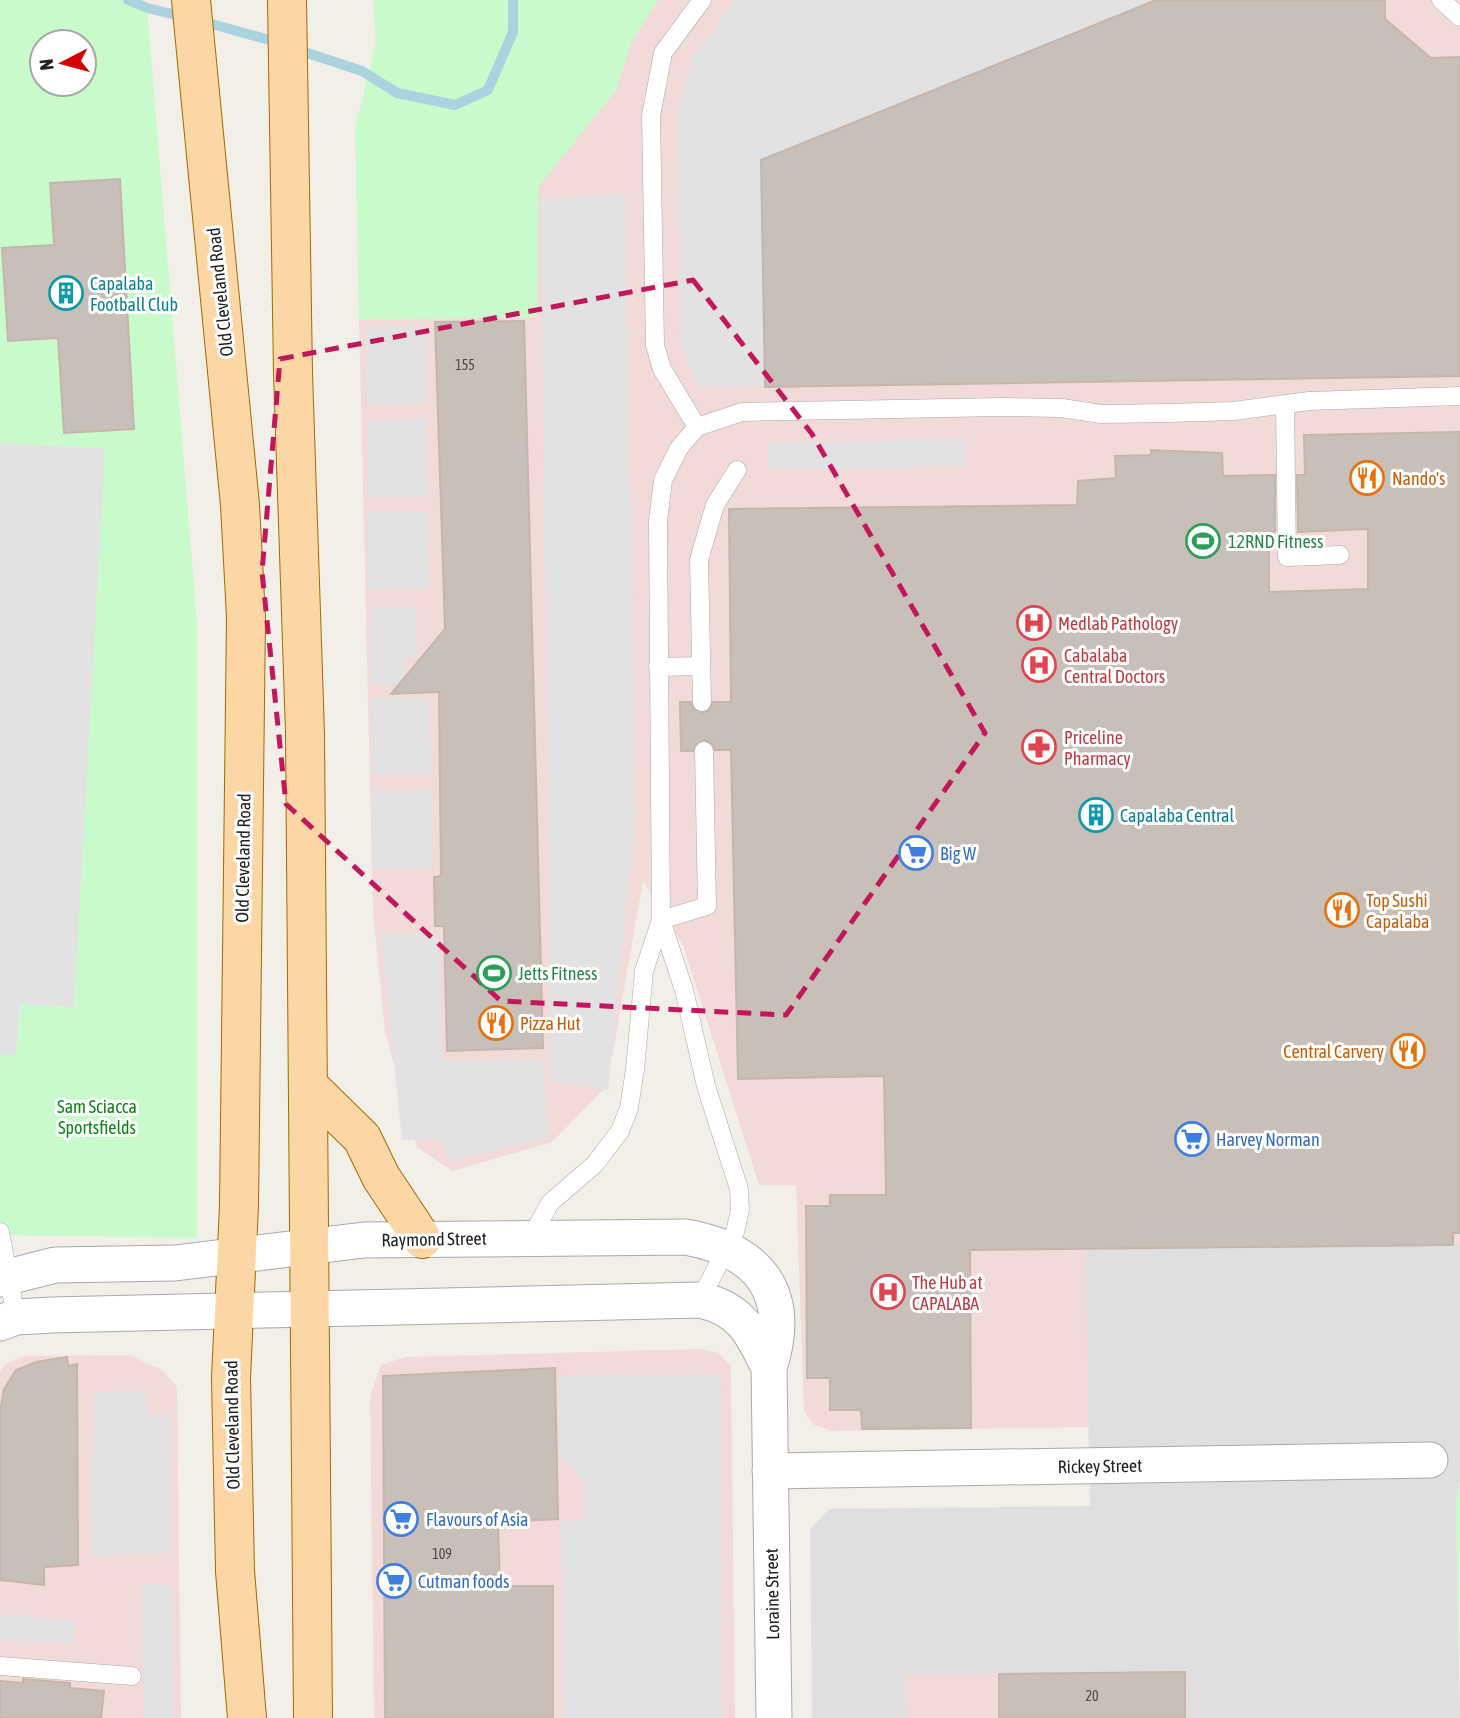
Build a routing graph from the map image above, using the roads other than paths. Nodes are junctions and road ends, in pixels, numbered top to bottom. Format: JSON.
{"nodes":[{"id":1,"x":191,"y":0,"type":"edge"},
{"id":2,"x":287,"y":0,"type":"edge"},
{"id":3,"x":702,"y":0,"type":"edge"},
{"id":4,"x":1441,"y":0,"type":"edge"},
{"id":5,"x":1460,"y":17,"type":"edge"},
{"id":6,"x":1460,"y":397,"type":"edge"},
{"id":7,"x":1285,"y":404,"type":"junction"},
{"id":8,"x":697,"y":427,"type":"junction"},
{"id":9,"x":737,"y":470,"type":"dead end"},
{"id":10,"x":1340,"y":555,"type":"dead end"},
{"id":11,"x":701,"y":666,"type":"junction"},
{"id":12,"x":658,"y":667,"type":"junction"},
{"id":13,"x":702,"y":702,"type":"dead end"},
{"id":14,"x":704,"y":751,"type":"dead end"},
{"id":15,"x":661,"y":920,"type":"junction"},
{"id":16,"x":308,"y":1086,"type":"junction"},
{"id":17,"x":0,"y":1232,"type":"edge"},
{"id":18,"x":422,"y":1239,"type":"junction"},
{"id":19,"x":530,"y":1239,"type":"junction"},
{"id":20,"x":308,"y":1247,"type":"junction"},
{"id":21,"x":728,"y":1248,"type":"junction"},
{"id":22,"x":236,"y":1256,"type":"junction"},
{"id":23,"x":4,"y":1277,"type":"edge"},
{"id":24,"x":700,"y":1300,"type":"junction"},
{"id":25,"x":308,"y":1308,"type":"junction"},
{"id":26,"x":232,"y":1311,"type":"junction"},
{"id":27,"x":8,"y":1320,"type":"edge"},
{"id":28,"x":769,"y":1368,"type":"junction"},
{"id":29,"x":1430,"y":1460,"type":"dead end"},
{"id":30,"x":770,"y":1471,"type":"junction"},
{"id":31,"x":0,"y":1666,"type":"edge"},
{"id":32,"x":132,"y":1676,"type":"dead end"},
{"id":33,"x":247,"y":1718,"type":"edge"},
{"id":34,"x":313,"y":1718,"type":"edge"},
{"id":35,"x":774,"y":1718,"type":"edge"}],
"edges":[{"from":1,"to":22,"type":"main road","name":"Old Cleveland Road"},
{"from":2,"to":16,"type":"main road"},
{"from":3,"to":8,"type":"lane"},
{"from":4,"to":5,"type":"lane"},
{"from":6,"to":7,"type":"lane"},
{"from":7,"to":8,"type":"lane"},
{"from":7,"to":10,"type":"lane"},
{"from":8,"to":12,"type":"lane"},
{"from":9,"to":11,"type":"lane"},
{"from":11,"to":12,"type":"lane"},
{"from":11,"to":13,"type":"lane"},
{"from":12,"to":15,"type":"lane"},
{"from":14,"to":15,"type":"lane"},
{"from":15,"to":19,"type":"lane"},
{"from":15,"to":21,"type":"lane"},
{"from":16,"to":18,"type":"main road"},
{"from":16,"to":20,"type":"main road"},
{"from":17,"to":23,"type":"lane"},
{"from":18,"to":19,"type":"street","name":"Raymond Street"},
{"from":18,"to":20,"type":"street","name":"Raymond Street"},
{"from":19,"to":21,"type":"street","name":"Raymond Street"},
{"from":20,"to":22,"type":"street","name":"Raymond Street"},
{"from":20,"to":25,"type":"main road"},
{"from":21,"to":24,"type":"lane"},
{"from":21,"to":28,"type":"street","name":"Raymond Street"},
{"from":22,"to":23,"type":"street","name":"Raymond Street"},
{"from":22,"to":26,"type":"main road","name":"Old Cleveland Road"},
{"from":23,"to":27,"type":"lane"},
{"from":24,"to":25,"type":"street","name":"Raymond Street"},
{"from":24,"to":28,"type":"street","name":"Raymond Street"},
{"from":25,"to":26,"type":"street","name":"Raymond Street"},
{"from":25,"to":34,"type":"main road"},
{"from":26,"to":27,"type":"street","name":"Raymond Street"},
{"from":26,"to":33,"type":"main road","name":"Old Cleveland Road"},
{"from":28,"to":30,"type":"street","name":"Raymond Street"},
{"from":29,"to":30,"type":"street","name":"Rickey Street"},
{"from":30,"to":35,"type":"street","name":"Loraine Street"},
{"from":31,"to":32,"type":"lane"}]}
